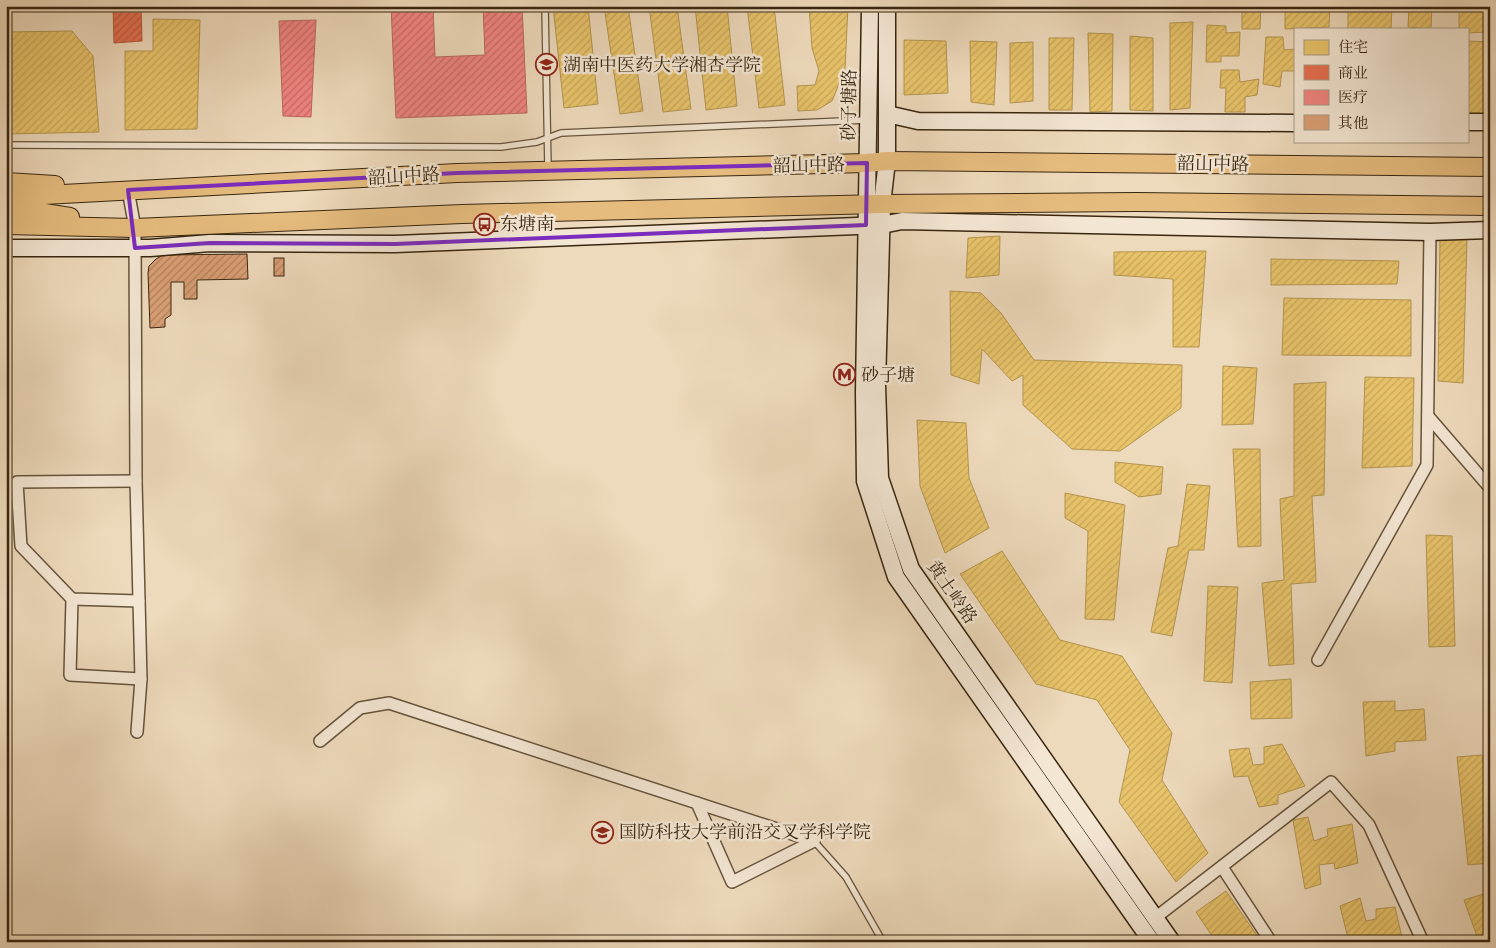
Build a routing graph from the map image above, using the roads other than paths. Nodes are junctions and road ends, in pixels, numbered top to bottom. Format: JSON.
{"nodes":[{"id":1,"x":545,"y":6,"type":"edge"},
{"id":2,"x":870,"y":6,"type":"edge"},
{"id":3,"x":886,"y":6,"type":"edge"},
{"id":4,"x":887,"y":114,"type":"junction"},
{"id":5,"x":868,"y":120,"type":"junction"},
{"id":6,"x":1468,"y":122,"type":"edge"},
{"id":7,"x":1490,"y":122,"type":"edge"},
{"id":8,"x":1294,"y":123,"type":"edge"},
{"id":9,"x":548,"y":138,"type":"junction"},
{"id":10,"x":6,"y":145,"type":"edge"},
{"id":11,"x":887,"y":161,"type":"junction"},
{"id":12,"x":868,"y":163,"type":"junction"},
{"id":13,"x":1490,"y":167,"type":"edge"},
{"id":14,"x":548,"y":171,"type":"junction"},
{"id":15,"x":6,"y":182,"type":"edge"},
{"id":16,"x":128,"y":190,"type":"junction"},
{"id":17,"x":6,"y":197,"type":"edge"},
{"id":18,"x":874,"y":204,"type":"junction"},
{"id":19,"x":1490,"y":206,"type":"edge"},
{"id":20,"x":6,"y":207,"type":"edge"},
{"id":21,"x":6,"y":225,"type":"edge"},
{"id":22,"x":874,"y":225,"type":"junction"},
{"id":23,"x":134,"y":228,"type":"junction"},
{"id":24,"x":1490,"y":230,"type":"edge"},
{"id":25,"x":1430,"y":232,"type":"junction"},
{"id":26,"x":6,"y":248,"type":"edge"},
{"id":27,"x":134,"y":248,"type":"junction"},
{"id":28,"x":1428,"y":416,"type":"junction"},
{"id":29,"x":136,"y":481,"type":"junction"},
{"id":30,"x":1490,"y":488,"type":"edge"},
{"id":31,"x":72,"y":599,"type":"junction"},
{"id":32,"x":139,"y":601,"type":"junction"},
{"id":33,"x":1318,"y":660,"type":"dead end"},
{"id":34,"x":141,"y":678,"type":"junction"},
{"id":35,"x":137,"y":732,"type":"dead end"},
{"id":36,"x":320,"y":741,"type":"dead end"},
{"id":37,"x":698,"y":803,"type":"junction"},
{"id":38,"x":814,"y":841,"type":"junction"},
{"id":39,"x":1222,"y":867,"type":"junction"},
{"id":40,"x":1155,"y":918,"type":"junction"},
{"id":41,"x":883,"y":942,"type":"edge"},
{"id":42,"x":1152,"y":942,"type":"edge"},
{"id":43,"x":1172,"y":942,"type":"edge"},
{"id":44,"x":1271,"y":942,"type":"edge"},
{"id":45,"x":1423,"y":942,"type":"edge"}],
"edges":[{"from":1,"to":9,"type":"lane"},
{"from":2,"to":5,"type":"street","name":"砂子塘路"},
{"from":3,"to":4,"type":"street","name":"砂子塘路"},
{"from":4,"to":8,"type":"street"},
{"from":4,"to":11,"type":"street","name":"砂子塘路"},
{"from":5,"to":9,"type":"lane"},
{"from":5,"to":12,"type":"street","name":"砂子塘路"},
{"from":6,"to":7,"type":"street"},
{"from":9,"to":10,"type":"lane"},
{"from":9,"to":14,"type":"lane"},
{"from":11,"to":12,"type":"main road","name":"韶山中路"},
{"from":11,"to":13,"type":"main road","name":"韶山中路"},
{"from":11,"to":18,"type":"street","name":"砂子塘路"},
{"from":12,"to":14,"type":"main road","name":"韶山中路"},
{"from":12,"to":18,"type":"street","name":"砂子塘路"},
{"from":14,"to":16,"type":"main road","name":"韶山中路"},
{"from":15,"to":16,"type":"main road","name":"韶山中路"},
{"from":16,"to":17,"type":"main road","name":"韶山中路"},
{"from":16,"to":23,"type":"street"},
{"from":18,"to":19,"type":"main road"},
{"from":18,"to":22,"type":"street","name":"黄土岭路"},
{"from":18,"to":23,"type":"main road"},
{"from":20,"to":23,"type":"main road"},
{"from":21,"to":23,"type":"main road"},
{"from":22,"to":25,"type":"street"},
{"from":22,"to":27,"type":"street"},
{"from":22,"to":40,"type":"street","name":"黄土岭路"},
{"from":22,"to":42,"type":"street","name":"黄土岭路"},
{"from":23,"to":27,"type":"street"},
{"from":24,"to":25,"type":"street"},
{"from":25,"to":28,"type":"street"},
{"from":26,"to":27,"type":"street"},
{"from":27,"to":29,"type":"street"},
{"from":28,"to":30,"type":"street"},
{"from":28,"to":33,"type":"street"},
{"from":29,"to":31,"type":"street"},
{"from":29,"to":32,"type":"street"},
{"from":31,"to":32,"type":"street"},
{"from":31,"to":34,"type":"street"},
{"from":32,"to":34,"type":"street"},
{"from":34,"to":35,"type":"street"},
{"from":36,"to":37,"type":"street"},
{"from":37,"to":38,"type":"street"},
{"from":37,"to":38,"type":"street"},
{"from":38,"to":41,"type":"lane"},
{"from":39,"to":40,"type":"street"},
{"from":39,"to":44,"type":"street"},
{"from":39,"to":45,"type":"street"},
{"from":40,"to":43,"type":"street","name":"黄土岭路"}]}
